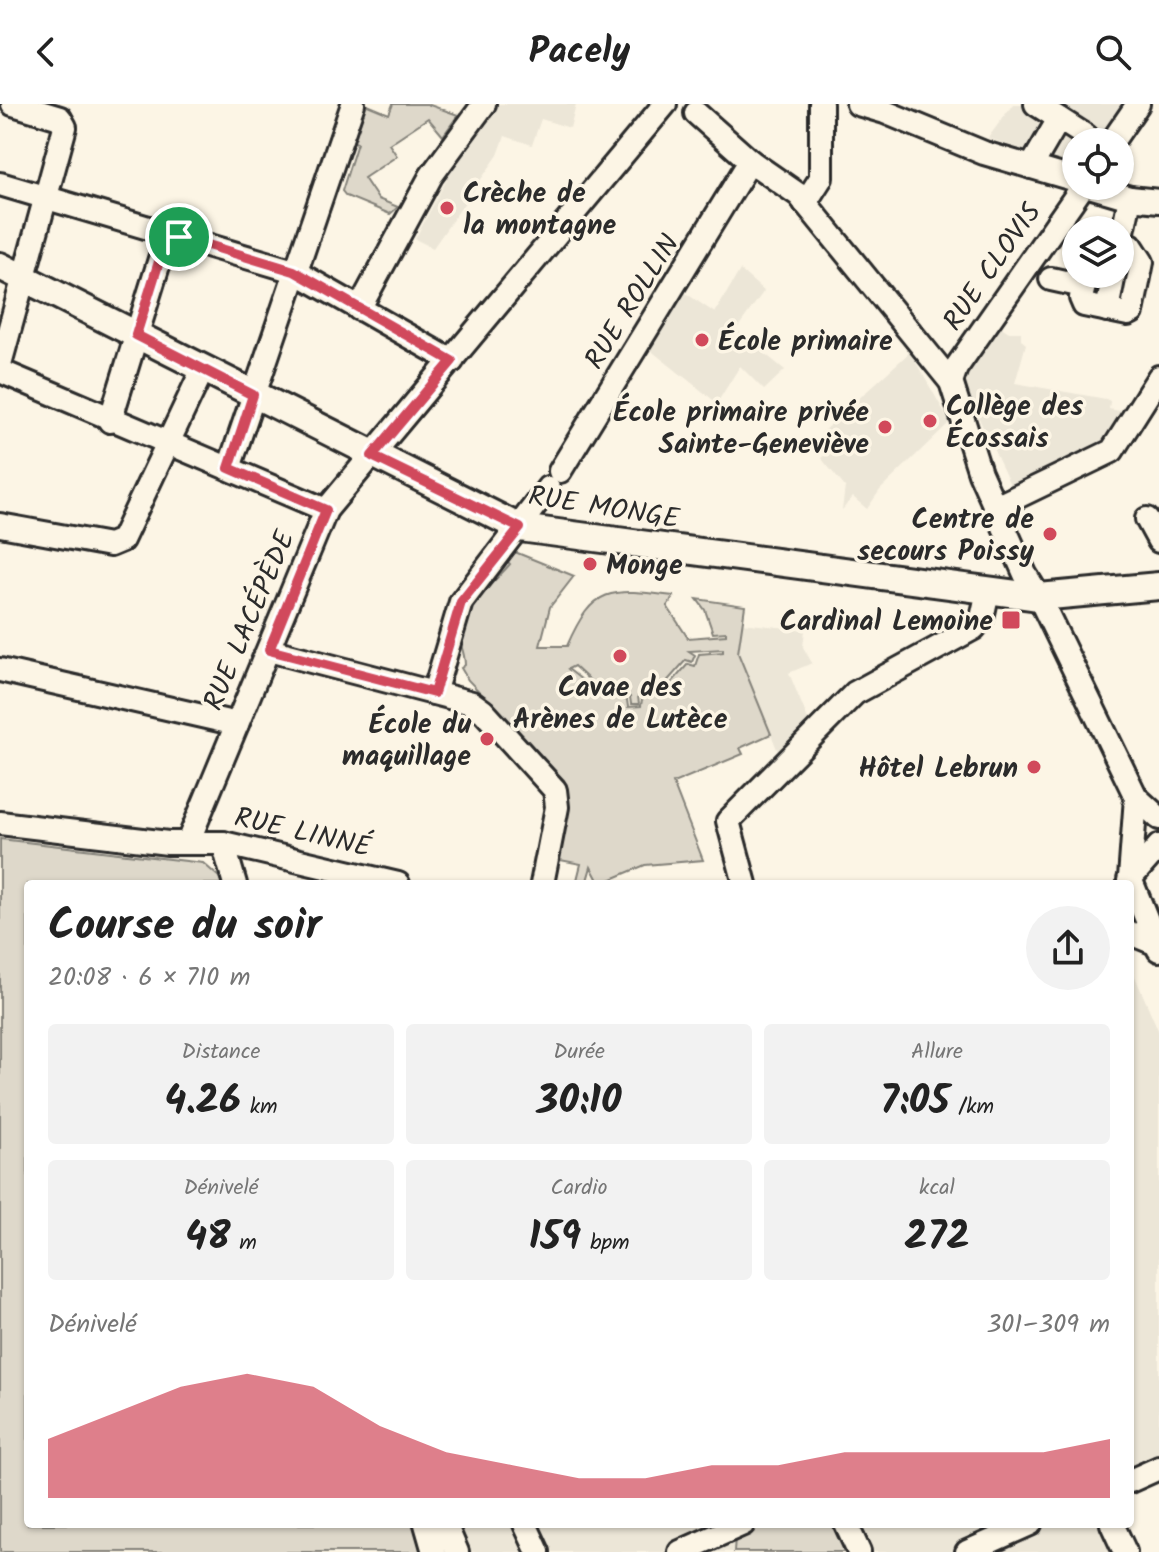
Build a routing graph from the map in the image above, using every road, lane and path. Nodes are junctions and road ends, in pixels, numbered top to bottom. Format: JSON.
{"nodes":[{"id":1,"x":13,"y":104,"type":"edge"},
{"id":2,"x":353,"y":104,"type":"edge"},
{"id":3,"x":484,"y":104,"type":"edge"},
{"id":4,"x":666,"y":104,"type":"edge"},
{"id":5,"x":821,"y":104,"type":"edge"},
{"id":6,"x":858,"y":104,"type":"edge"},
{"id":7,"x":1036,"y":104,"type":"edge"},
{"id":8,"x":1138,"y":104,"type":"edge"},
{"id":9,"x":703,"y":109,"type":"edge"},
{"id":10,"x":1059,"y":119,"type":"junction"},
{"id":11,"x":1073,"y":128,"type":"edge"},
{"id":12,"x":1122,"y":128,"type":"edge"},
{"id":13,"x":750,"y":161,"type":"junction"},
{"id":14,"x":1031,"y":167,"type":"junction"},
{"id":15,"x":1062,"y":176,"type":"edge"},
{"id":16,"x":0,"y":184,"type":"edge"},
{"id":17,"x":46,"y":198,"type":"junction"},
{"id":18,"x":1076,"y":200,"type":"edge"},
{"id":19,"x":1124,"y":200,"type":"edge"},
{"id":20,"x":1159,"y":201,"type":"edge"},
{"id":21,"x":1129,"y":202,"type":"junction"},
{"id":22,"x":805,"y":203,"type":"junction"},
{"id":23,"x":1126,"y":216,"type":"edge"},
{"id":24,"x":168,"y":233,"type":"junction"},
{"id":25,"x":1134,"y":250,"type":"edge"},
{"id":26,"x":0,"y":266,"type":"edge"},
{"id":27,"x":294,"y":271,"type":"junction"},
{"id":28,"x":24,"y":278,"type":"junction"},
{"id":29,"x":1051,"y":279,"type":"dead end"},
{"id":30,"x":1062,"y":279,"type":"edge"},
{"id":31,"x":1085,"y":288,"type":"edge"},
{"id":32,"x":1111,"y":288,"type":"edge"},
{"id":33,"x":359,"y":309,"type":"junction"},
{"id":34,"x":1107,"y":310,"type":"junction"},
{"id":35,"x":136,"y":335,"type":"junction"},
{"id":36,"x":452,"y":361,"type":"junction"},
{"id":37,"x":0,"y":364,"type":"edge"},
{"id":38,"x":203,"y":369,"type":"junction"},
{"id":39,"x":0,"y":371,"type":"edge"},
{"id":40,"x":1159,"y":377,"type":"edge"},
{"id":41,"x":951,"y":382,"type":"junction"},
{"id":42,"x":253,"y":395,"type":"junction"},
{"id":43,"x":110,"y":421,"type":"junction"},
{"id":44,"x":169,"y":444,"type":"junction"},
{"id":45,"x":372,"y":456,"type":"junction"},
{"id":46,"x":229,"y":468,"type":"junction"},
{"id":47,"x":996,"y":507,"type":"junction"},
{"id":48,"x":326,"y":510,"type":"junction"},
{"id":49,"x":0,"y":525,"type":"edge"},
{"id":50,"x":520,"y":528,"type":"junction"},
{"id":51,"x":1159,"y":586,"type":"edge"},
{"id":52,"x":988,"y":591,"type":"junction"},
{"id":53,"x":1039,"y":597,"type":"junction"},
{"id":54,"x":269,"y":650,"type":"junction"},
{"id":55,"x":0,"y":670,"type":"edge"},
{"id":56,"x":434,"y":693,"type":"junction"},
{"id":57,"x":237,"y":724,"type":"junction"},
{"id":58,"x":1136,"y":797,"type":"junction"},
{"id":59,"x":1159,"y":818,"type":"edge"},
{"id":60,"x":0,"y":823,"type":"edge"},
{"id":61,"x":191,"y":842,"type":"junction"},
{"id":62,"x":223,"y":843,"type":"junction"},
{"id":63,"x":1159,"y":846,"type":"edge"},
{"id":64,"x":234,"y":880,"type":"edge"},
{"id":65,"x":383,"y":880,"type":"edge"},
{"id":66,"x":543,"y":880,"type":"edge"},
{"id":67,"x":744,"y":880,"type":"edge"},
{"id":68,"x":1127,"y":880,"type":"edge"},
{"id":69,"x":1128,"y":880,"type":"edge"},
{"id":70,"x":1134,"y":896,"type":"edge"},
{"id":71,"x":1134,"y":935,"type":"edge"},
{"id":72,"x":1158,"y":947,"type":"edge"},
{"id":73,"x":1159,"y":1468,"type":"edge"},
{"id":74,"x":1134,"y":1479,"type":"edge"},
{"id":75,"x":427,"y":1528,"type":"edge"},
{"id":76,"x":447,"y":1528,"type":"edge"},
{"id":77,"x":527,"y":1528,"type":"edge"},
{"id":78,"x":848,"y":1528,"type":"edge"},
{"id":79,"x":1021,"y":1528,"type":"edge"},
{"id":80,"x":1114,"y":1528,"type":"edge"},
{"id":81,"x":721,"y":1537,"type":"edge"},
{"id":82,"x":434,"y":1552,"type":"edge"},
{"id":83,"x":457,"y":1552,"type":"edge"},
{"id":84,"x":538,"y":1552,"type":"edge"},
{"id":85,"x":680,"y":1552,"type":"edge"},
{"id":86,"x":859,"y":1552,"type":"edge"},
{"id":87,"x":967,"y":1552,"type":"edge"},
{"id":88,"x":1125,"y":1552,"type":"edge"}],
"edges":[{"from":1,"to":17,"type":"street"},
{"from":2,"to":27,"type":"street"},
{"from":3,"to":33,"type":"street"},
{"from":4,"to":9,"type":"street"},
{"from":4,"to":36,"type":"street","name":"RUE LACÉPÈDE"},
{"from":5,"to":22,"type":"street"},
{"from":6,"to":14,"type":"street"},
{"from":7,"to":10,"type":"street"},
{"from":8,"to":12,"type":"street"},
{"from":9,"to":13,"type":"street"},
{"from":10,"to":11,"type":"street"},
{"from":10,"to":14,"type":"street"},
{"from":13,"to":22,"type":"street"},
{"from":13,"to":50,"type":"street","name":"RUE ROLLIN"},
{"from":14,"to":15,"type":"street"},
{"from":16,"to":17,"type":"street"},
{"from":17,"to":24,"type":"street"},
{"from":17,"to":28,"type":"street"},
{"from":18,"to":41,"type":"street","name":"RUE CLOVIS"},
{"from":19,"to":21,"type":"street"},
{"from":20,"to":21,"type":"street"},
{"from":21,"to":23,"type":"street"},
{"from":22,"to":41,"type":"street"},
{"from":24,"to":27,"type":"street"},
{"from":24,"to":35,"type":"street"},
{"from":25,"to":34,"type":"street"},
{"from":26,"to":28,"type":"main road","name":"RUE MONGE"},
{"from":27,"to":33,"type":"street"},
{"from":27,"to":42,"type":"street"},
{"from":28,"to":35,"type":"main road","name":"RUE MONGE"},
{"from":28,"to":37,"type":"street"},
{"from":29,"to":30,"type":"street"},
{"from":31,"to":34,"type":"street"},
{"from":32,"to":34,"type":"street"},
{"from":33,"to":36,"type":"street"},
{"from":35,"to":38,"type":"main road","name":"RUE MONGE"},
{"from":35,"to":43,"type":"street"},
{"from":36,"to":45,"type":"street","name":"RUE LACÉPÈDE"},
{"from":38,"to":42,"type":"main road","name":"RUE MONGE"},
{"from":38,"to":44,"type":"street"},
{"from":39,"to":43,"type":"street"},
{"from":40,"to":47,"type":"street"},
{"from":41,"to":47,"type":"street"},
{"from":42,"to":45,"type":"main road","name":"RUE MONGE"},
{"from":42,"to":46,"type":"street"},
{"from":43,"to":44,"type":"street"},
{"from":44,"to":46,"type":"street"},
{"from":44,"to":49,"type":"street"},
{"from":45,"to":48,"type":"street","name":"RUE LACÉPÈDE"},
{"from":45,"to":50,"type":"main road","name":"RUE MONGE"},
{"from":46,"to":48,"type":"street"},
{"from":47,"to":53,"type":"street"},
{"from":48,"to":54,"type":"street","name":"RUE LACÉPÈDE"},
{"from":50,"to":52,"type":"main road","name":"RUE MONGE"},
{"from":50,"to":56,"type":"street","name":"RUE ROLLIN"},
{"from":51,"to":53,"type":"main road","name":"RUE MONGE"},
{"from":52,"to":53,"type":"main road","name":"RUE MONGE"},
{"from":52,"to":67,"type":"street"},
{"from":53,"to":58,"type":"street"},
{"from":54,"to":56,"type":"street"},
{"from":54,"to":57,"type":"street","name":"RUE LACÉPÈDE"},
{"from":55,"to":57,"type":"street"},
{"from":56,"to":66,"type":"street"},
{"from":57,"to":61,"type":"street","name":"RUE LACÉPÈDE"},
{"from":58,"to":59,"type":"street"},
{"from":58,"to":68,"type":"street"},
{"from":60,"to":61,"type":"street","name":"RUE LINNÉ"},
{"from":61,"to":62,"type":"street","name":"RUE LINNÉ"},
{"from":62,"to":64,"type":"street"},
{"from":62,"to":65,"type":"street","name":"RUE LINNÉ"},
{"from":63,"to":69,"type":"street"},
{"from":70,"to":72,"type":"street"},
{"from":71,"to":72,"type":"street"},
{"from":73,"to":74,"type":"street"},
{"from":75,"to":82,"type":"street"},
{"from":76,"to":83,"type":"street"},
{"from":77,"to":84,"type":"street"},
{"from":78,"to":86,"type":"street"},
{"from":79,"to":87,"type":"street"},
{"from":80,"to":88,"type":"street"},
{"from":81,"to":85,"type":"street"}]}
